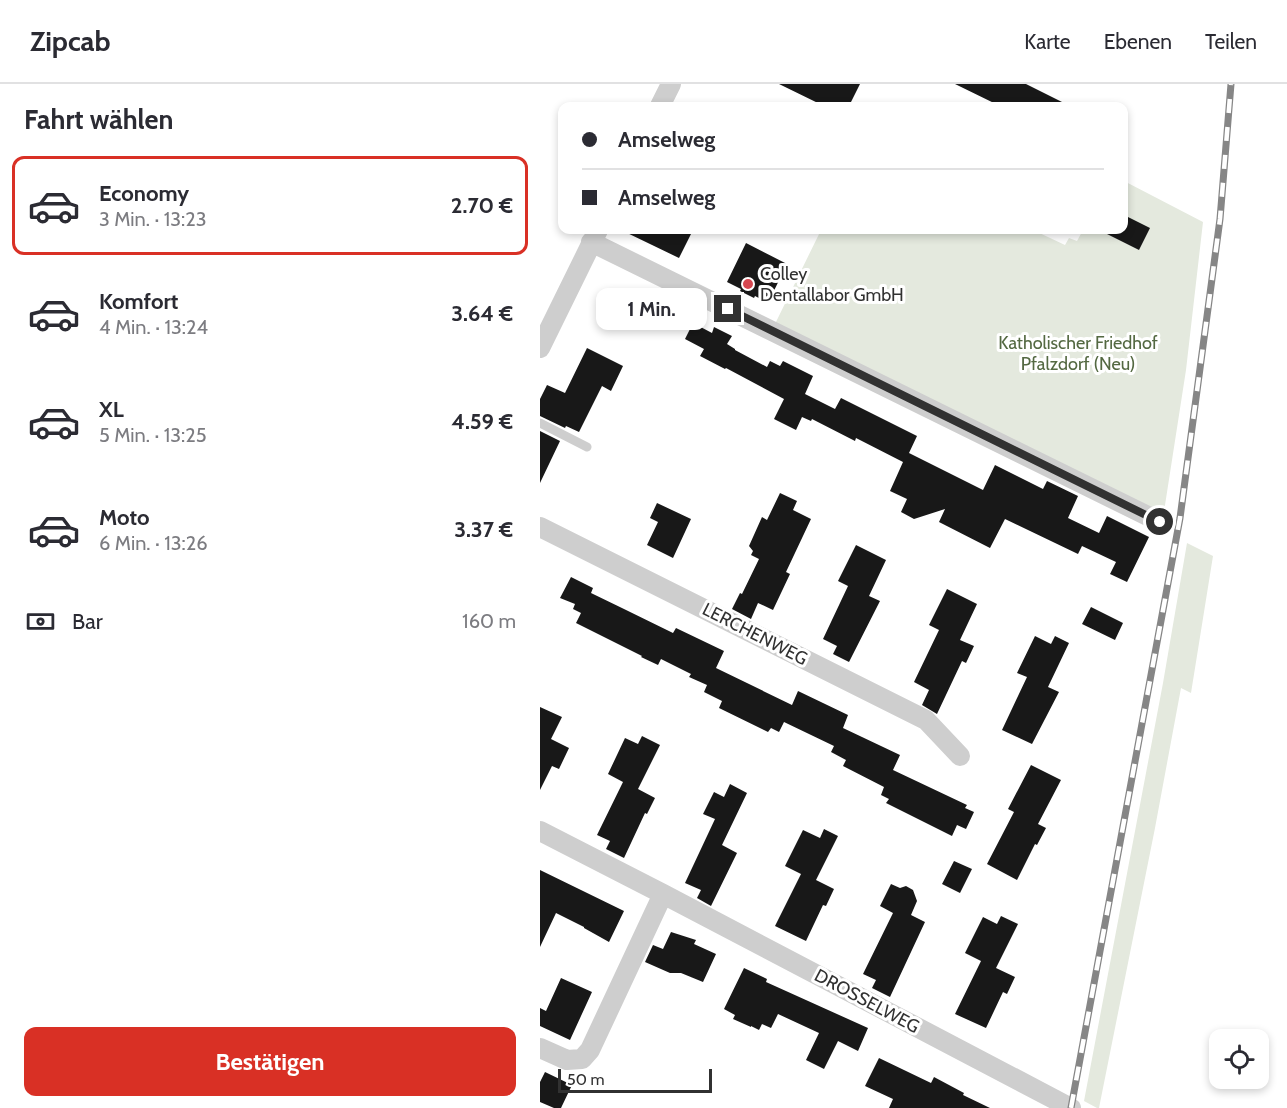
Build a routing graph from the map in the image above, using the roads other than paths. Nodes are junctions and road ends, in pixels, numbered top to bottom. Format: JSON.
{"nodes":[{"id":1,"x":671,"y":84,"type":"edge"},
{"id":2,"x":662,"y":102,"type":"edge"},
{"id":3,"x":595,"y":236,"type":"edge"},
{"id":4,"x":540,"y":348,"type":"edge"},
{"id":5,"x":540,"y":423,"type":"edge"},
{"id":6,"x":587,"y":447,"type":"dead end"},
{"id":7,"x":1160,"y":522,"type":"dead end"},
{"id":8,"x":540,"y":526,"type":"edge"},
{"id":9,"x":960,"y":756,"type":"dead end"},
{"id":10,"x":540,"y":831,"type":"edge"},
{"id":11,"x":663,"y":894,"type":"junction"},
{"id":12,"x":540,"y":1048,"type":"edge"},
{"id":13,"x":1071,"y":1108,"type":"edge"}],
"edges":[{"from":1,"to":2,"type":"street"},
{"from":3,"to":4,"type":"street"},
{"from":3,"to":7,"type":"street"},
{"from":5,"to":6,"type":"lane"},
{"from":8,"to":9,"type":"street","name":"LERCHENWEG"},
{"from":10,"to":11,"type":"street","name":"DROSSELWEG"},
{"from":11,"to":12,"type":"street"},
{"from":11,"to":13,"type":"street","name":"DROSSELWEG"}]}
